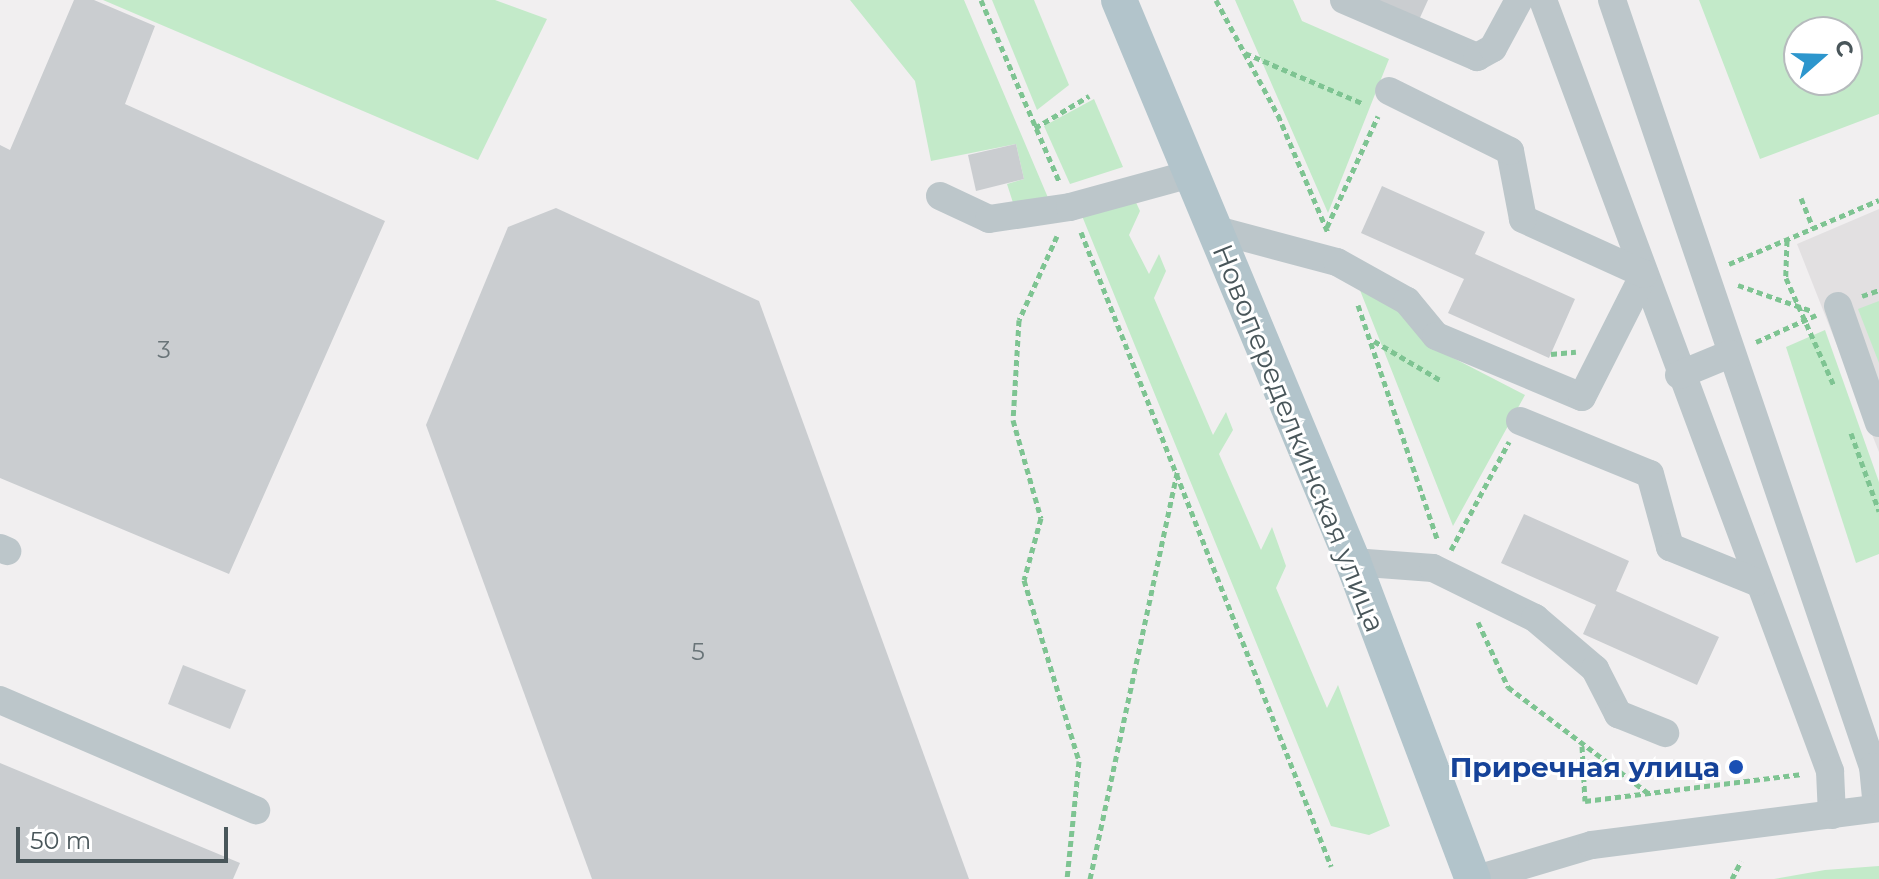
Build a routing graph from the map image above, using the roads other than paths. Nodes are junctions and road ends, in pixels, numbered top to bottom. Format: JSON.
{"nodes":[{"id":1,"x":1119,"y":0,"type":"edge"},
{"id":2,"x":1344,"y":0,"type":"edge"},
{"id":3,"x":1519,"y":0,"type":"edge"},
{"id":4,"x":1543,"y":0,"type":"edge"},
{"id":5,"x":1612,"y":0,"type":"edge"},
{"id":6,"x":1385,"y":102,"type":"road end"},
{"id":7,"x":1191,"y":174,"type":"junction"},
{"id":8,"x":940,"y":196,"type":"dead end"},
{"id":9,"x":1213,"y":229,"type":"junction"},
{"id":10,"x":1644,"y":274,"type":"junction"},
{"id":11,"x":1829,"y":310,"type":"road end"},
{"id":12,"x":1730,"y":354,"type":"junction"},
{"id":13,"x":1679,"y":375,"type":"junction"},
{"id":14,"x":1520,"y":421,"type":"road end"},
{"id":15,"x":1879,"y":423,"type":"edge"},
{"id":16,"x":1353,"y":562,"type":"junction"},
{"id":17,"x":1756,"y":582,"type":"junction"},
{"id":18,"x":0,"y":700,"type":"edge"},
{"id":19,"x":1665,"y":733,"type":"dead end"},
{"id":20,"x":1878,"y":808,"type":"edge"},
{"id":21,"x":256,"y":810,"type":"dead end"},
{"id":22,"x":1832,"y":815,"type":"junction"},
{"id":23,"x":1475,"y":879,"type":"edge"}],
"edges":[{"from":1,"to":7,"type":"main road","name":"Новопеределкинская улица"},
{"from":2,"to":3,"type":"street"},
{"from":4,"to":10,"type":"street"},
{"from":5,"to":12,"type":"street"},
{"from":6,"to":10,"type":"street"},
{"from":7,"to":8,"type":"street"},
{"from":7,"to":9,"type":"main road","name":"Новопеределкинская улица"},
{"from":9,"to":10,"type":"street"},
{"from":9,"to":16,"type":"main road","name":"Новопеределкинская улица"},
{"from":10,"to":13,"type":"street"},
{"from":11,"to":15,"type":"street"},
{"from":12,"to":13,"type":"street"},
{"from":12,"to":20,"type":"street"},
{"from":13,"to":17,"type":"street"},
{"from":14,"to":17,"type":"street"},
{"from":16,"to":19,"type":"street"},
{"from":16,"to":23,"type":"main road","name":"Новопеределкинская улица"},
{"from":17,"to":22,"type":"street"},
{"from":18,"to":21,"type":"street"},
{"from":20,"to":22,"type":"street"},
{"from":22,"to":23,"type":"street"}]}
